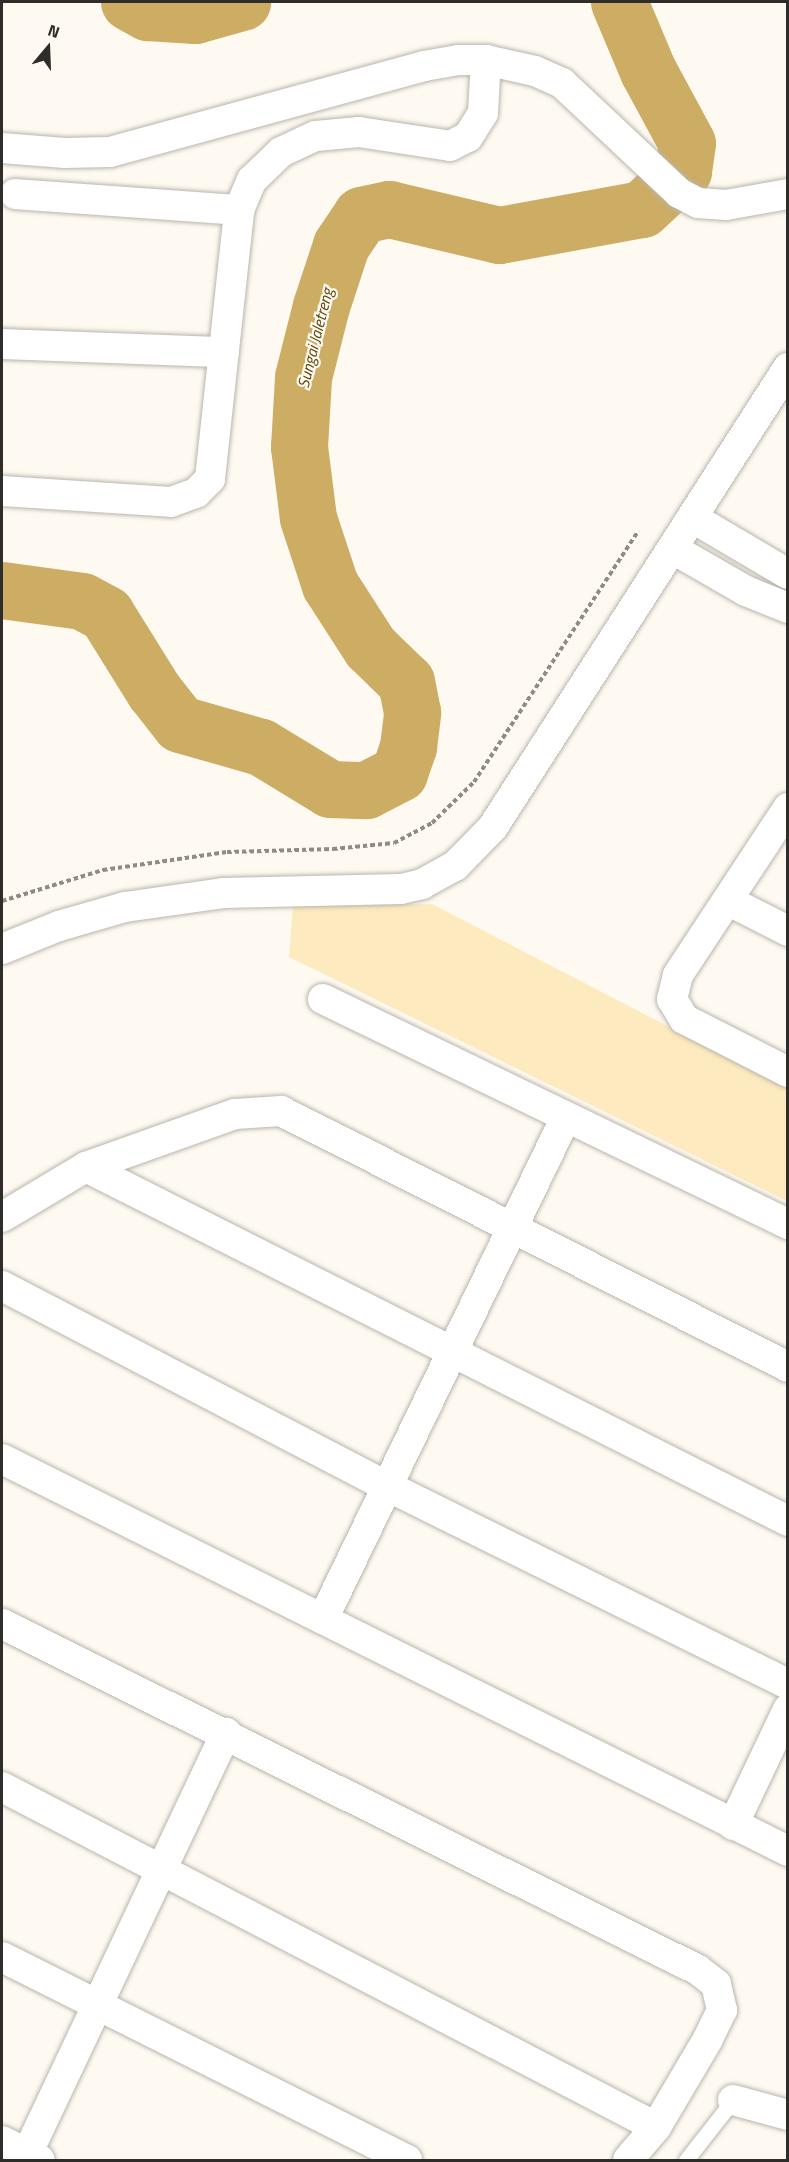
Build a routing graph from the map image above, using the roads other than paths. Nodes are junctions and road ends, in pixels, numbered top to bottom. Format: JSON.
{"nodes":[{"id":1,"x":486,"y":60,"type":"junction"},
{"id":2,"x":2,"y":148,"type":"edge"},
{"id":3,"x":15,"y":194,"type":"dead end"},
{"id":4,"x":788,"y":194,"type":"edge"},
{"id":5,"x":239,"y":210,"type":"junction"},
{"id":6,"x":2,"y":344,"type":"edge"},
{"id":7,"x":224,"y":352,"type":"junction"},
{"id":8,"x":788,"y":368,"type":"edge"},
{"id":9,"x":2,"y":491,"type":"edge"},
{"id":10,"x":693,"y":518,"type":"junction"},
{"id":11,"x":672,"y":549,"type":"junction"},
{"id":12,"x":788,"y":574,"type":"edge"},
{"id":13,"x":788,"y":608,"type":"edge"},
{"id":14,"x":788,"y":808,"type":"edge"},
{"id":15,"x":729,"y":901,"type":"junction"},
{"id":16,"x":788,"y":931,"type":"edge"},
{"id":17,"x":2,"y":949,"type":"edge"},
{"id":18,"x":323,"y":999,"type":"dead end"},
{"id":19,"x":788,"y":1072,"type":"edge"},
{"id":20,"x":566,"y":1117,"type":"junction"},
{"id":21,"x":86,"y":1167,"type":"junction"},
{"id":22,"x":2,"y":1217,"type":"edge"},
{"id":23,"x":788,"y":1224,"type":"edge"},
{"id":24,"x":512,"y":1229,"type":"junction"},
{"id":25,"x":2,"y":1286,"type":"edge"},
{"id":26,"x":452,"y":1352,"type":"junction"},
{"id":27,"x":788,"y":1367,"type":"edge"},
{"id":28,"x":2,"y":1459,"type":"edge"},
{"id":29,"x":387,"y":1486,"type":"junction"},
{"id":30,"x":788,"y":1521,"type":"edge"},
{"id":31,"x":323,"y":1619,"type":"junction"},
{"id":32,"x":2,"y":1624,"type":"edge"},
{"id":33,"x":788,"y":1684,"type":"edge"},
{"id":34,"x":788,"y":1708,"type":"edge"},
{"id":35,"x":226,"y":1733,"type":"junction"},
{"id":36,"x":2,"y":1787,"type":"edge"},
{"id":37,"x":733,"y":1825,"type":"junction"},
{"id":38,"x":788,"y":1851,"type":"edge"},
{"id":39,"x":164,"y":1869,"type":"junction"},
{"id":40,"x":2,"y":1957,"type":"edge"},
{"id":41,"x":96,"y":2002,"type":"junction"},
{"id":42,"x":733,"y":2100,"type":"joint"},
{"id":43,"x":788,"y":2115,"type":"edge"},
{"id":44,"x":656,"y":2127,"type":"junction"},
{"id":45,"x":23,"y":2152,"type":"edge"},
{"id":46,"x":407,"y":2160,"type":"edge"},
{"id":47,"x":628,"y":2160,"type":"edge"},
{"id":48,"x":686,"y":2160,"type":"edge"}],
"edges":[{"from":1,"to":2,"type":"street"},
{"from":1,"to":4,"type":"street"},
{"from":1,"to":5,"type":"street"},
{"from":3,"to":5,"type":"street"},
{"from":5,"to":7,"type":"street"},
{"from":6,"to":7,"type":"street"},
{"from":7,"to":9,"type":"street"},
{"from":8,"to":10,"type":"street"},
{"from":10,"to":11,"type":"street"},
{"from":10,"to":12,"type":"street"},
{"from":11,"to":13,"type":"street"},
{"from":11,"to":17,"type":"street"},
{"from":14,"to":15,"type":"street"},
{"from":15,"to":16,"type":"street"},
{"from":15,"to":19,"type":"street"},
{"from":18,"to":20,"type":"street"},
{"from":20,"to":23,"type":"street"},
{"from":20,"to":24,"type":"street"},
{"from":21,"to":22,"type":"street"},
{"from":21,"to":24,"type":"street"},
{"from":21,"to":26,"type":"street"},
{"from":24,"to":26,"type":"street"},
{"from":24,"to":27,"type":"street"},
{"from":25,"to":29,"type":"street"},
{"from":26,"to":29,"type":"street"},
{"from":26,"to":30,"type":"street"},
{"from":28,"to":31,"type":"street"},
{"from":29,"to":31,"type":"street"},
{"from":29,"to":33,"type":"street"},
{"from":31,"to":37,"type":"street"},
{"from":32,"to":35,"type":"street"},
{"from":34,"to":37,"type":"street"},
{"from":35,"to":39,"type":"street"},
{"from":35,"to":44,"type":"street"},
{"from":36,"to":39,"type":"street"},
{"from":37,"to":38,"type":"street"},
{"from":39,"to":41,"type":"street"},
{"from":39,"to":44,"type":"street"},
{"from":40,"to":41,"type":"street"},
{"from":41,"to":45,"type":"street"},
{"from":41,"to":46,"type":"street"},
{"from":42,"to":43,"type":"street"},
{"from":42,"to":48,"type":"lane"},
{"from":44,"to":47,"type":"street"}]}
